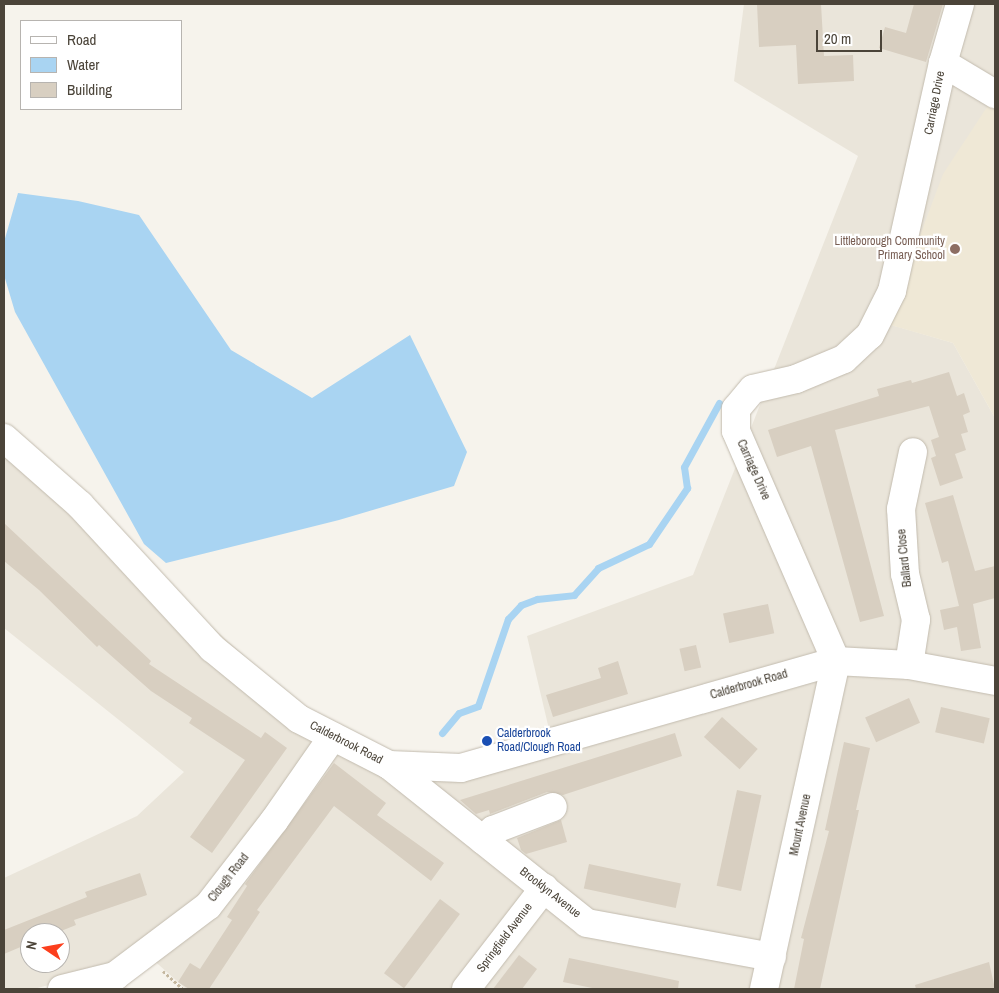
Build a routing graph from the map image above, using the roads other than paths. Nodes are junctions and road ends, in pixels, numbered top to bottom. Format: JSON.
{"nodes":[{"id":1,"x":960,"y":4,"type":"edge"},
{"id":2,"x":943,"y":63,"type":"junction"},
{"id":3,"x":993,"y":87,"type":"edge"},
{"id":4,"x":4,"y":438,"type":"edge"},
{"id":5,"x":913,"y":452,"type":"dead end"},
{"id":6,"x":836,"y":660,"type":"junction"},
{"id":7,"x":909,"y":665,"type":"junction"},
{"id":8,"x":995,"y":682,"type":"edge"},
{"id":9,"x":333,"y":736,"type":"junction"},
{"id":10,"x":389,"y":765,"type":"junction"},
{"id":11,"x":553,"y":807,"type":"dead end"},
{"id":12,"x":483,"y":840,"type":"junction"},
{"id":13,"x":544,"y":888,"type":"junction"},
{"id":14,"x":772,"y":957,"type":"junction"},
{"id":15,"x":62,"y":989,"type":"edge"},
{"id":16,"x":466,"y":989,"type":"edge"},
{"id":17,"x":764,"y":989,"type":"edge"}],
"edges":[{"from":1,"to":2,"type":"street","name":"Carriage Drive"},
{"from":2,"to":3,"type":"street"},
{"from":2,"to":6,"type":"street","name":"Carriage Drive"},
{"from":4,"to":9,"type":"street","name":"Calderbrook Road"},
{"from":5,"to":7,"type":"street","name":"Ballard Close"},
{"from":6,"to":7,"type":"street","name":"Calderbrook Road"},
{"from":6,"to":10,"type":"street","name":"Calderbrook Road"},
{"from":6,"to":14,"type":"street","name":"Mount Avenue"},
{"from":7,"to":8,"type":"street","name":"Calderbrook Road"},
{"from":9,"to":10,"type":"street","name":"Calderbrook Road"},
{"from":9,"to":15,"type":"street","name":"Clough Road"},
{"from":10,"to":12,"type":"street","name":"Brooklyn Avenue"},
{"from":11,"to":12,"type":"street"},
{"from":12,"to":13,"type":"street","name":"Brooklyn Avenue"},
{"from":13,"to":14,"type":"street","name":"Brooklyn Avenue"},
{"from":13,"to":16,"type":"street","name":"Springfield Avenue"},
{"from":14,"to":17,"type":"street","name":"Mount Avenue"}]}
